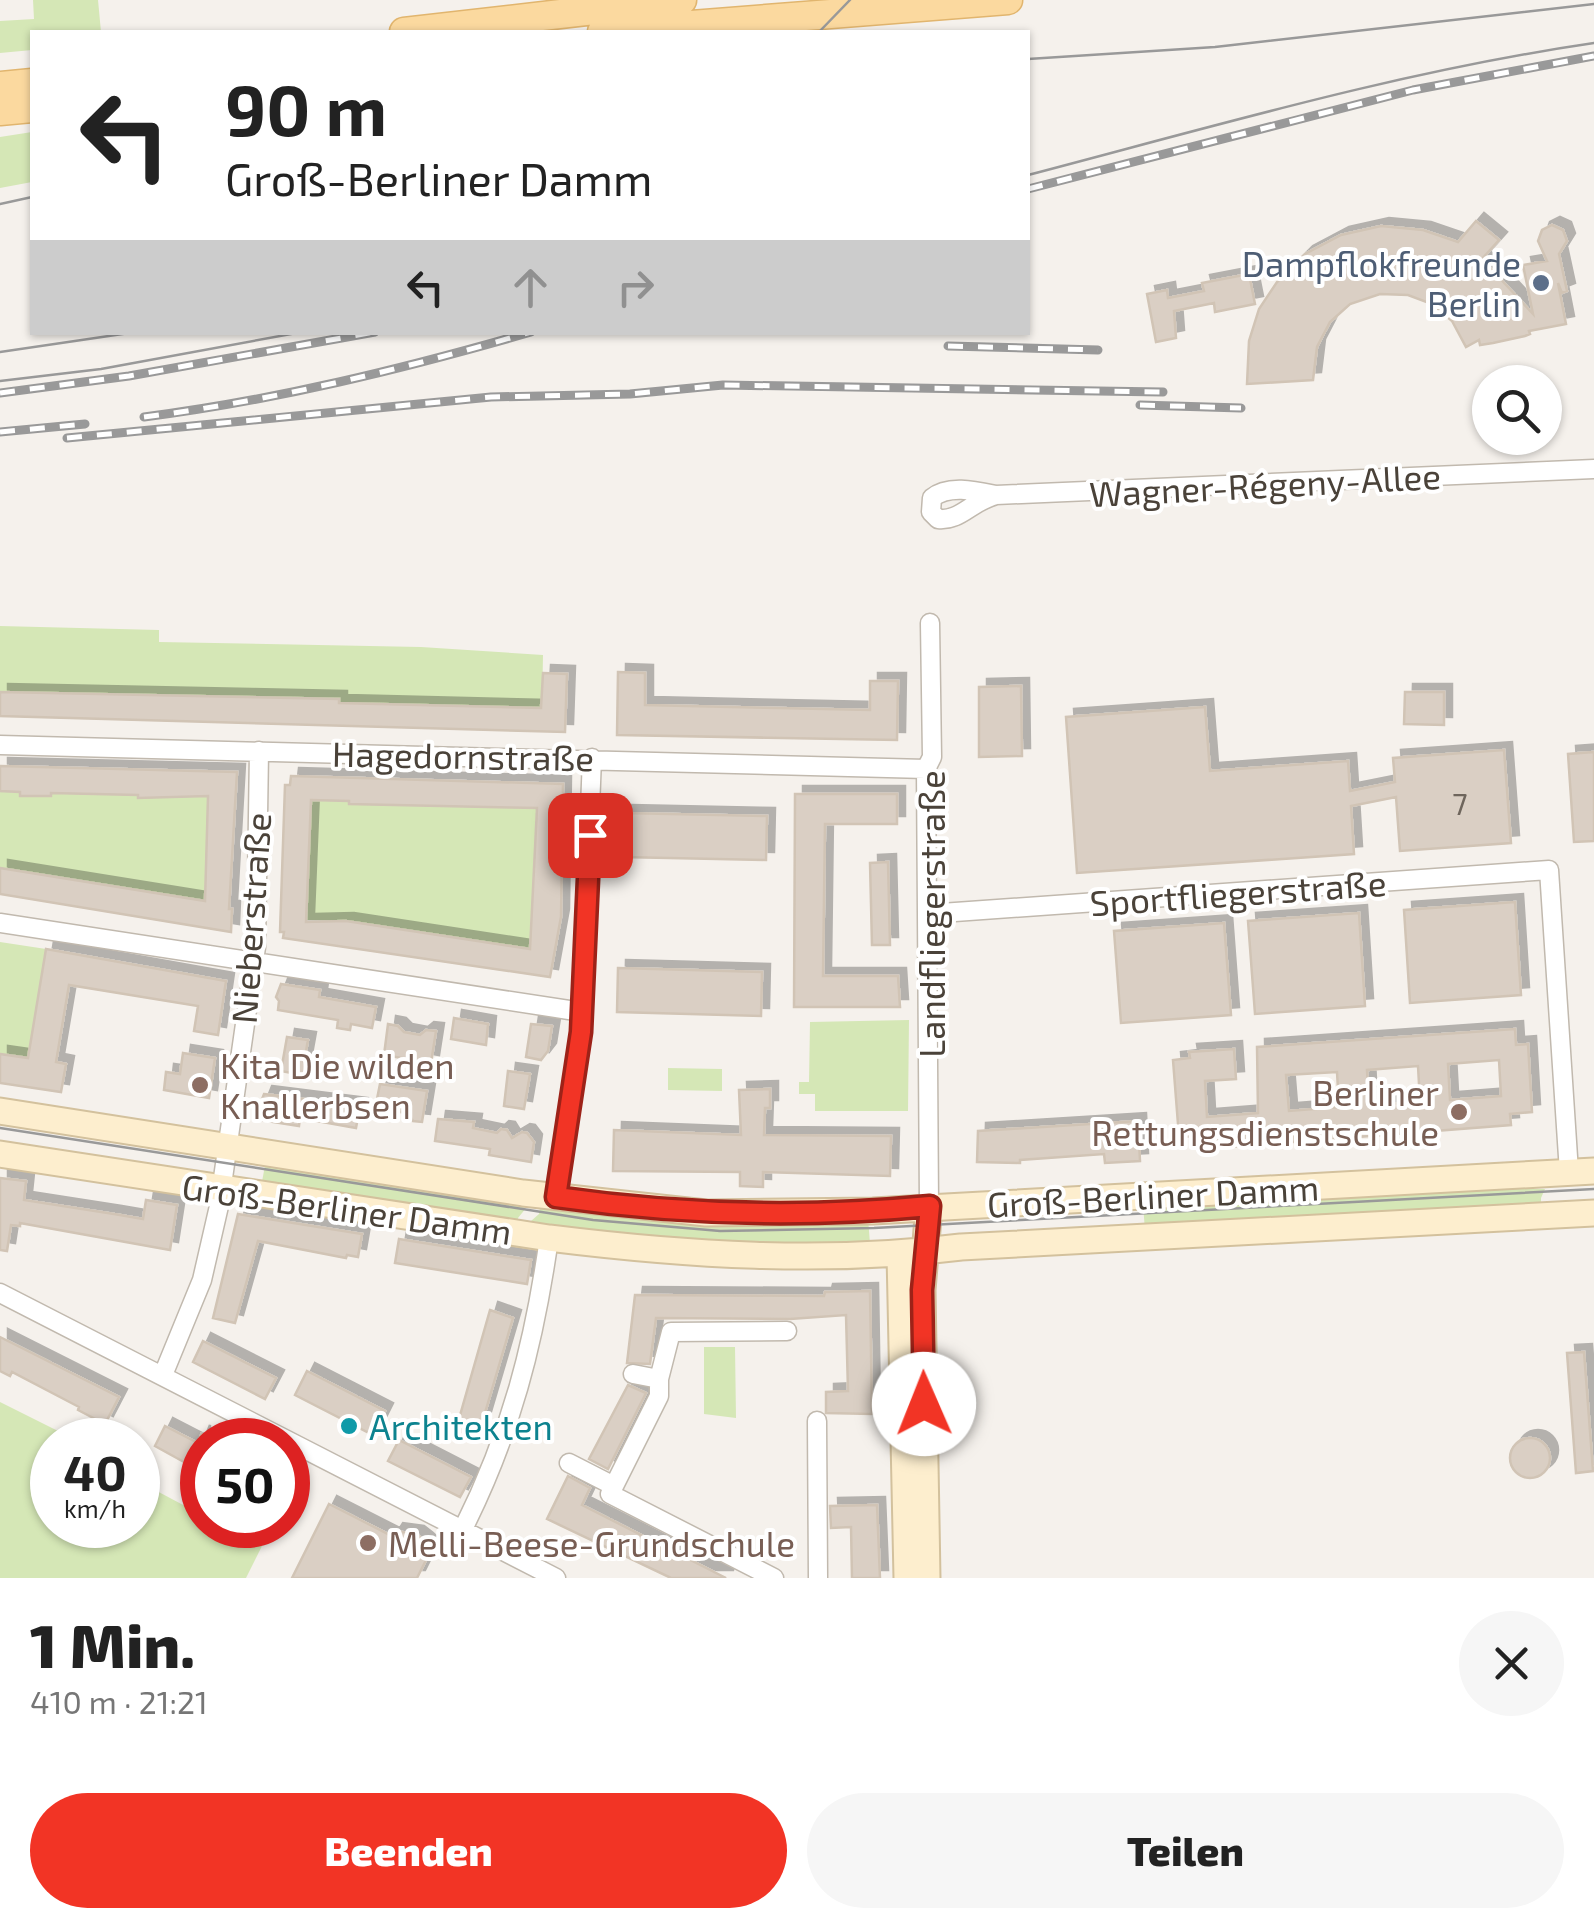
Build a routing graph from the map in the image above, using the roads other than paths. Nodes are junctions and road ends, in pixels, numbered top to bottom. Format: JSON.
{"nodes":[{"id":1,"x":682,"y":0,"type":"edge"},
{"id":2,"x":1008,"y":0,"type":"edge"},
{"id":3,"x":621,"y":6,"type":"junction"},
{"id":4,"x":421,"y":30,"type":"edge"},
{"id":5,"x":546,"y":30,"type":"edge"},
{"id":6,"x":625,"y":30,"type":"edge"},
{"id":7,"x":30,"y":83,"type":"edge"},
{"id":8,"x":0,"y":86,"type":"edge"},
{"id":9,"x":30,"y":108,"type":"edge"},
{"id":10,"x":0,"y":111,"type":"edge"},
{"id":11,"x":1594,"y":469,"type":"edge"},
{"id":12,"x":996,"y":495,"type":"dead end"},
{"id":13,"x":930,"y":622,"type":"dead end"},
{"id":14,"x":0,"y":745,"type":"edge"},
{"id":15,"x":259,"y":751,"type":"junction"},
{"id":16,"x":592,"y":758,"type":"junction"},
{"id":17,"x":926,"y":769,"type":"junction"},
{"id":18,"x":927,"y":914,"type":"junction"},
{"id":19,"x":0,"y":923,"type":"edge"},
{"id":20,"x":254,"y":962,"type":"junction"},
{"id":21,"x":582,"y":1012,"type":"junction"},
{"id":22,"x":0,"y":1112,"type":"edge"},
{"id":23,"x":227,"y":1147,"type":"junction"},
{"id":24,"x":0,"y":1154,"type":"edge"},
{"id":25,"x":1582,"y":1172,"type":"edge"},
{"id":26,"x":221,"y":1190,"type":"junction"},
{"id":27,"x":556,"y":1197,"type":"junction"},
{"id":28,"x":930,"y":1206,"type":"junction"},
{"id":29,"x":1594,"y":1213,"type":"edge"},
{"id":30,"x":550,"y":1238,"type":"junction"},
{"id":31,"x":912,"y":1253,"type":"junction"},
{"id":32,"x":0,"y":1293,"type":"edge"},
{"id":33,"x":787,"y":1331,"type":"dead end"},
{"id":34,"x":633,"y":1374,"type":"dead end"},
{"id":35,"x":163,"y":1375,"type":"junction"},
{"id":36,"x":659,"y":1379,"type":"junction"},
{"id":37,"x":816,"y":1421,"type":"dead end"},
{"id":38,"x":568,"y":1463,"type":"dead end"},
{"id":39,"x":614,"y":1486,"type":"junction"},
{"id":40,"x":463,"y":1530,"type":"junction"},
{"id":41,"x":556,"y":1578,"type":"edge"},
{"id":42,"x":774,"y":1578,"type":"edge"},
{"id":43,"x":818,"y":1578,"type":"edge"},
{"id":44,"x":907,"y":1578,"type":"edge"},
{"id":45,"x":927,"y":1578,"type":"edge"}],
"edges":[{"from":1,"to":3,"type":"main road"},
{"from":2,"to":6,"type":"main road"},
{"from":3,"to":4,"type":"main road"},
{"from":3,"to":5,"type":"main road"},
{"from":7,"to":8,"type":"main road"},
{"from":9,"to":10,"type":"main road"},
{"from":11,"to":12,"type":"street","name":"Wagner-Régeny-Allee"},
{"from":13,"to":17,"type":"street","name":"Landfliegerstraße"},
{"from":14,"to":15,"type":"street","name":"Hagedornstraße"},
{"from":15,"to":16,"type":"street","name":"Hagedornstraße"},
{"from":15,"to":20,"type":"street","name":"Nieberstraße"},
{"from":16,"to":17,"type":"street","name":"Hagedornstraße"},
{"from":16,"to":21,"type":"street"},
{"from":17,"to":18,"type":"street","name":"Landfliegerstraße"},
{"from":18,"to":25,"type":"street","name":"Sportfliegerstraße"},
{"from":18,"to":28,"type":"street","name":"Landfliegerstraße"},
{"from":19,"to":20,"type":"street"},
{"from":20,"to":21,"type":"street"},
{"from":20,"to":23,"type":"street","name":"Nieberstraße"},
{"from":21,"to":27,"type":"street"},
{"from":22,"to":23,"type":"main road","name":"Groß-Berliner Damm"},
{"from":23,"to":26,"type":"street","name":"Nieberstraße"},
{"from":23,"to":27,"type":"main road","name":"Groß-Berliner Damm"},
{"from":24,"to":26,"type":"main road","name":"Groß-Berliner Damm"},
{"from":25,"to":28,"type":"main road","name":"Groß-Berliner Damm"},
{"from":26,"to":30,"type":"main road","name":"Groß-Berliner Damm"},
{"from":26,"to":35,"type":"street","name":"Nieberstraße"},
{"from":27,"to":28,"type":"main road","name":"Groß-Berliner Damm"},
{"from":28,"to":31,"type":"main road"},
{"from":29,"to":31,"type":"main road","name":"Groß-Berliner Damm"},
{"from":30,"to":31,"type":"main road","name":"Groß-Berliner Damm"},
{"from":30,"to":40,"type":"street"},
{"from":31,"to":44,"type":"main road"},
{"from":31,"to":45,"type":"main road"},
{"from":32,"to":35,"type":"street"},
{"from":33,"to":36,"type":"street"},
{"from":34,"to":36,"type":"street"},
{"from":35,"to":40,"type":"street"},
{"from":36,"to":39,"type":"street"},
{"from":37,"to":43,"type":"street"},
{"from":38,"to":39,"type":"street"},
{"from":39,"to":42,"type":"street"},
{"from":40,"to":41,"type":"street"}]}
